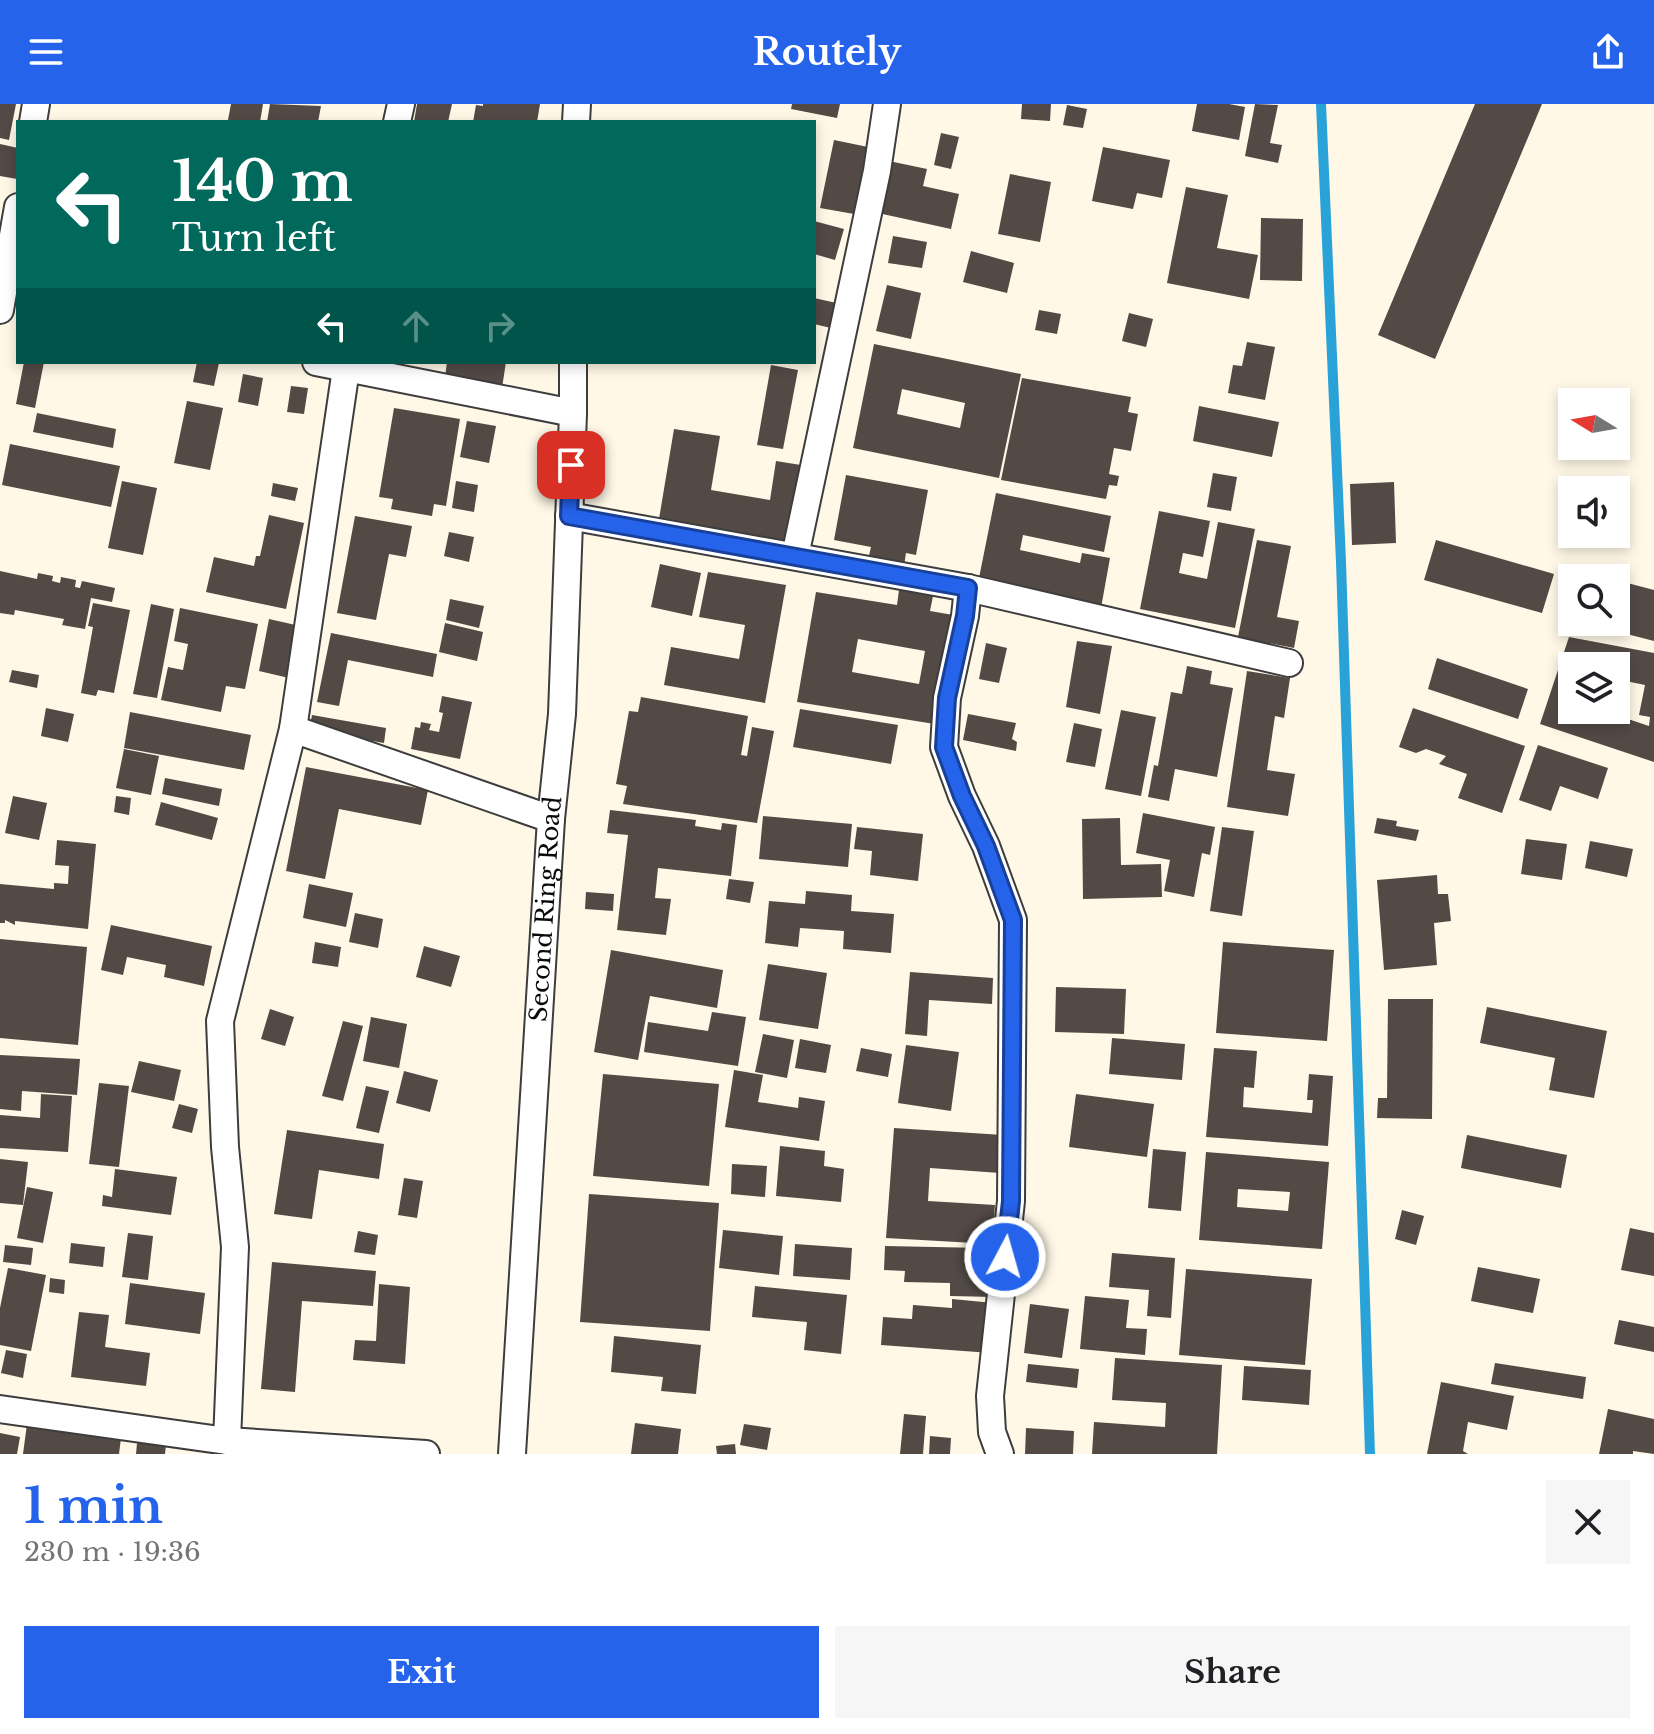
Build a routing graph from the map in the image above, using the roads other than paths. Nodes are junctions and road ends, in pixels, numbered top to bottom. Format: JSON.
{"nodes":[{"id":1,"x":887,"y":104,"type":"edge"},
{"id":2,"x":16,"y":218,"type":"edge"},
{"id":3,"x":0,"y":306,"type":"edge"},
{"id":4,"x":573,"y":364,"type":"edge"},
{"id":5,"x":347,"y":365,"type":"edge"},
{"id":6,"x":573,"y":413,"type":"junction"},
{"id":7,"x":569,"y":516,"type":"junction"},
{"id":8,"x":795,"y":556,"type":"junction"},
{"id":9,"x":968,"y":588,"type":"junction"},
{"id":10,"x":1289,"y":663,"type":"dead end"},
{"id":11,"x":293,"y":729,"type":"junction"},
{"id":12,"x":551,"y":819,"type":"junction"},
{"id":13,"x":0,"y":1409,"type":"edge"},
{"id":14,"x":227,"y":1441,"type":"junction"},
{"id":15,"x":426,"y":1454,"type":"edge"},
{"id":16,"x":512,"y":1454,"type":"edge"},
{"id":17,"x":1000,"y":1454,"type":"edge"}],
"edges":[{"from":1,"to":8,"type":"street"},
{"from":2,"to":3,"type":"street"},
{"from":4,"to":6,"type":"street","name":"Second Ring Road"},
{"from":5,"to":6,"type":"street"},
{"from":5,"to":11,"type":"street"},
{"from":6,"to":7,"type":"street","name":"Second Ring Road"},
{"from":7,"to":8,"type":"street"},
{"from":7,"to":12,"type":"street","name":"Second Ring Road"},
{"from":8,"to":9,"type":"street"},
{"from":9,"to":10,"type":"street"},
{"from":9,"to":17,"type":"street"},
{"from":11,"to":12,"type":"street"},
{"from":11,"to":14,"type":"street"},
{"from":12,"to":16,"type":"street","name":"Second Ring Road"},
{"from":13,"to":14,"type":"street"},
{"from":14,"to":15,"type":"street"}]}
